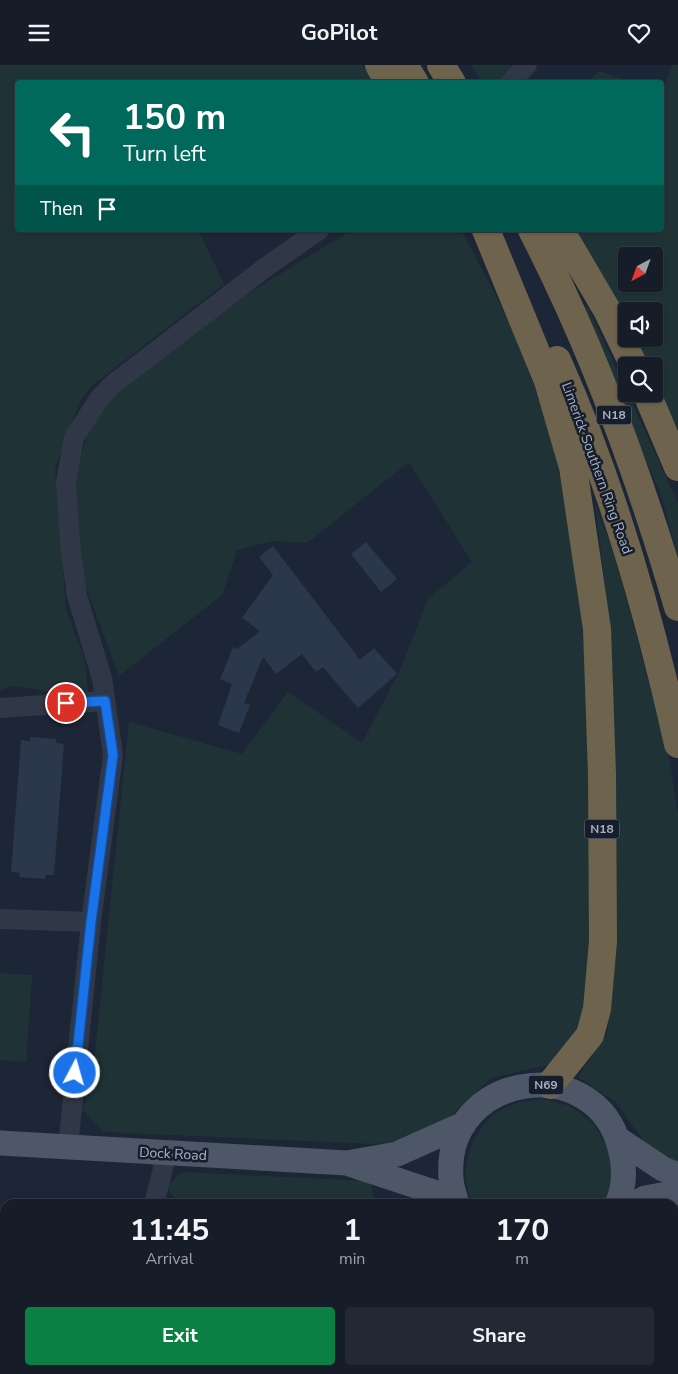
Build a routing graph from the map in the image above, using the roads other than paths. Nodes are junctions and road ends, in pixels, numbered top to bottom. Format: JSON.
{"nodes":[{"id":1,"x":379,"y":65,"type":"edge"},
{"id":2,"x":404,"y":65,"type":"edge"},
{"id":3,"x":441,"y":65,"type":"edge"},
{"id":4,"x":460,"y":65,"type":"edge"},
{"id":5,"x":387,"y":80,"type":"edge"},
{"id":6,"x":413,"y":80,"type":"edge"},
{"id":7,"x":450,"y":80,"type":"edge"},
{"id":8,"x":469,"y":80,"type":"edge"},
{"id":9,"x":316,"y":232,"type":"edge"},
{"id":10,"x":476,"y":232,"type":"edge"},
{"id":11,"x":487,"y":232,"type":"edge"},
{"id":12,"x":497,"y":232,"type":"edge"},
{"id":13,"x":533,"y":232,"type":"edge"},
{"id":14,"x":561,"y":232,"type":"edge"},
{"id":15,"x":519,"y":308,"type":"junction"},
{"id":16,"x":630,"y":357,"type":"edge"},
{"id":17,"x":650,"y":402,"type":"edge"},
{"id":18,"x":678,"y":467,"type":"edge"},
{"id":19,"x":678,"y":607,"type":"edge"},
{"id":20,"x":105,"y":701,"type":"junction"},
{"id":21,"x":0,"y":708,"type":"edge"},
{"id":22,"x":678,"y":744,"type":"edge"},
{"id":23,"x":0,"y":919,"type":"edge"},
{"id":24,"x":91,"y":922,"type":"junction"},
{"id":25,"x":550,"y":1085,"type":"junction"},
{"id":26,"x":464,"y":1124,"type":"junction"},
{"id":27,"x":618,"y":1139,"type":"junction"},
{"id":28,"x":0,"y":1143,"type":"edge"},
{"id":29,"x":68,"y":1148,"type":"junction"},
{"id":30,"x":167,"y":1153,"type":"junction"},
{"id":31,"x":347,"y":1163,"type":"junction"},
{"id":32,"x":678,"y":1175,"type":"edge"},
{"id":33,"x":678,"y":1192,"type":"edge"},
{"id":34,"x":155,"y":1199,"type":"edge"},
{"id":35,"x":447,"y":1199,"type":"edge"},
{"id":36,"x":455,"y":1199,"type":"edge"},
{"id":37,"x":618,"y":1199,"type":"edge"},
{"id":38,"x":645,"y":1199,"type":"edge"}],
"edges":[{"from":1,"to":5,"type":"highway"},
{"from":2,"to":6,"type":"highway"},
{"from":3,"to":7,"type":"highway"},
{"from":4,"to":8,"type":"highway"},
{"from":9,"to":20,"type":"street"},
{"from":10,"to":15,"type":"highway","number":"N18"},
{"from":11,"to":15,"type":"highway","number":"N18"},
{"from":12,"to":22,"type":"highway","name":"Limerick Southern Ring Road","number":"N18"},
{"from":13,"to":19,"type":"highway","number":"N18"},
{"from":14,"to":16,"type":"highway"},
{"from":15,"to":25,"type":"highway","number":"N18"},
{"from":17,"to":18,"type":"highway","number":"N18"},
{"from":20,"to":21,"type":"street"},
{"from":20,"to":24,"type":"street"},
{"from":23,"to":24,"type":"street"},
{"from":24,"to":29,"type":"street"},
{"from":25,"to":26,"type":"main road","number":"N69"},
{"from":25,"to":27,"type":"main road","number":"N69"},
{"from":26,"to":31,"type":"main road","name":"Dock Road"},
{"from":26,"to":36,"type":"main road","number":"N69"},
{"from":27,"to":32,"type":"main road","number":"N69"},
{"from":27,"to":37,"type":"main road","number":"N69"},
{"from":28,"to":29,"type":"main road","name":"Dock Road"},
{"from":29,"to":30,"type":"main road","name":"Dock Road"},
{"from":30,"to":31,"type":"main road","name":"Dock Road"},
{"from":30,"to":34,"type":"street"},
{"from":31,"to":35,"type":"main road","name":"Dock Road"},
{"from":33,"to":38,"type":"main road"}]}
